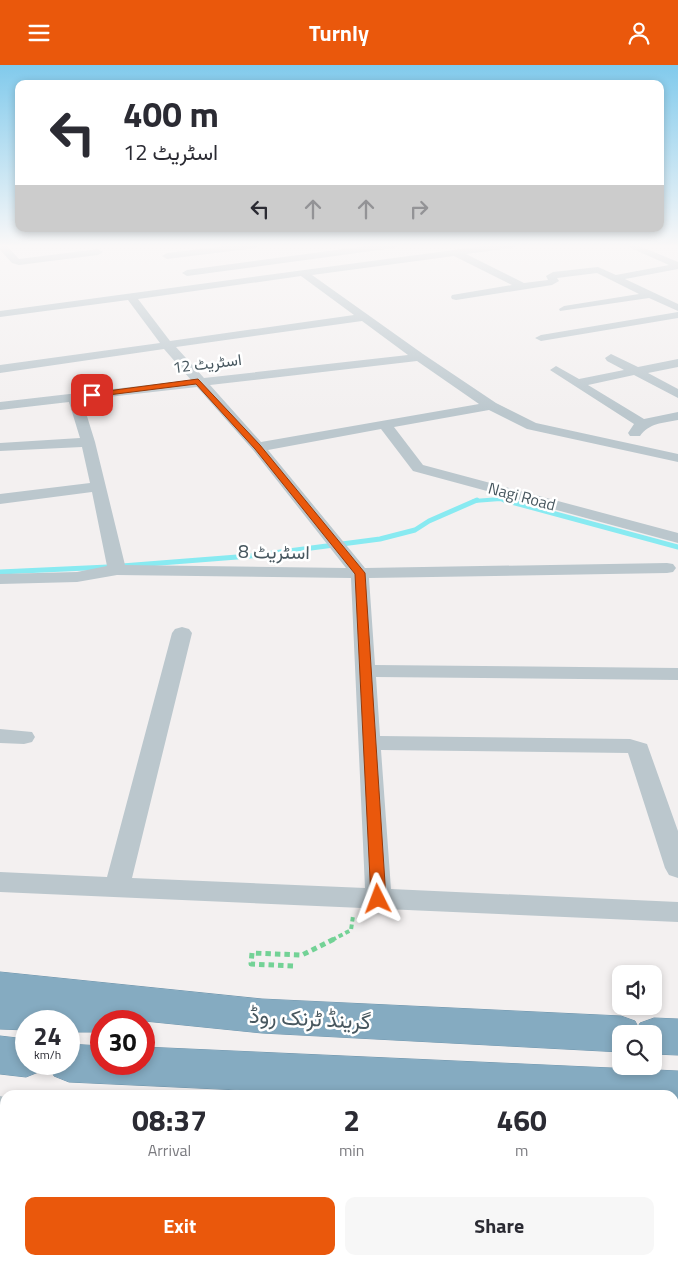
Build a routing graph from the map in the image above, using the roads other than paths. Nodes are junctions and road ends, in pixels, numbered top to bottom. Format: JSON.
{"nodes":[{"id":1,"x":100,"y":301,"type":"edge"},
{"id":2,"x":134,"y":301,"type":"edge"},
{"id":3,"x":343,"y":301,"type":"edge"},
{"id":4,"x":613,"y":301,"type":"edge"},
{"id":5,"x":663,"y":301,"type":"edge"},
{"id":6,"x":678,"y":308,"type":"edge"},
{"id":7,"x":564,"y":309,"type":"dead end"},
{"id":8,"x":0,"y":314,"type":"edge"},
{"id":9,"x":678,"y":315,"type":"edge"},
{"id":10,"x":365,"y":317,"type":"junction"},
{"id":11,"x":591,"y":330,"type":"junction"},
{"id":12,"x":605,"y":339,"type":"dead end"},
{"id":13,"x":168,"y":346,"type":"junction"},
{"id":14,"x":557,"y":348,"type":"dead end"},
{"id":15,"x":419,"y":357,"type":"junction"},
{"id":16,"x":611,"y":358,"type":"dead end"},
{"id":17,"x":678,"y":363,"type":"edge"},
{"id":18,"x":0,"y":369,"type":"edge"},
{"id":19,"x":556,"y":370,"type":"dead end"},
{"id":20,"x":636,"y":372,"type":"junction"},
{"id":21,"x":198,"y":381,"type":"junction"},
{"id":22,"x":577,"y":383,"type":"junction"},
{"id":23,"x":678,"y":394,"type":"edge"},
{"id":24,"x":74,"y":397,"type":"junction"},
{"id":25,"x":0,"y":406,"type":"edge"},
{"id":26,"x":491,"y":406,"type":"junction"},
{"id":27,"x":678,"y":416,"type":"edge"},
{"id":28,"x":660,"y":420,"type":"junction"},
{"id":29,"x":386,"y":426,"type":"junction"},
{"id":30,"x":678,"y":426,"type":"edge"},
{"id":31,"x":88,"y":442,"type":"junction"},
{"id":32,"x":0,"y":447,"type":"edge"},
{"id":33,"x":258,"y":447,"type":"junction"},
{"id":34,"x":678,"y":458,"type":"edge"},
{"id":35,"x":98,"y":487,"type":"junction"},
{"id":36,"x":0,"y":499,"type":"edge"},
{"id":37,"x":678,"y":538,"type":"edge"},
{"id":38,"x":116,"y":566,"type":"junction"},
{"id":39,"x":667,"y":568,"type":"dead end"},
{"id":40,"x":360,"y":573,"type":"junction"},
{"id":41,"x":0,"y":579,"type":"edge"},
{"id":42,"x":182,"y":633,"type":"dead end"},
{"id":43,"x":367,"y":671,"type":"junction"},
{"id":44,"x":678,"y":673,"type":"edge"},
{"id":45,"x":0,"y":736,"type":"edge"},
{"id":46,"x":24,"y":737,"type":"dead end"},
{"id":47,"x":371,"y":743,"type":"junction"},
{"id":48,"x":672,"y":831,"type":"edge"},
{"id":49,"x":678,"y":867,"type":"edge"},
{"id":50,"x":0,"y":882,"type":"edge"},
{"id":51,"x":117,"y":887,"type":"junction"},
{"id":52,"x":367,"y":898,"type":"junction"},
{"id":53,"x":678,"y":912,"type":"edge"},
{"id":54,"x":0,"y":989,"type":"edge"},
{"id":55,"x":0,"y":1013,"type":"edge"},
{"id":56,"x":262,"y":1016,"type":"junction"},
{"id":57,"x":612,"y":1034,"type":"edge"},
{"id":58,"x":662,"y":1036,"type":"edge"},
{"id":59,"x":678,"y":1037,"type":"edge"},
{"id":60,"x":0,"y":1055,"type":"edge"},
{"id":61,"x":15,"y":1057,"type":"edge"},
{"id":62,"x":0,"y":1059,"type":"edge"},
{"id":63,"x":15,"y":1059,"type":"edge"},
{"id":64,"x":80,"y":1064,"type":"edge"},
{"id":65,"x":450,"y":1088,"type":"edge"},
{"id":66,"x":602,"y":1090,"type":"edge"}],
"edges":[{"from":1,"to":8,"type":"street"},
{"from":2,"to":13,"type":"street"},
{"from":3,"to":10,"type":"street"},
{"from":4,"to":7,"type":"street"},
{"from":5,"to":6,"type":"street"},
{"from":9,"to":11,"type":"street"},
{"from":10,"to":13,"type":"street"},
{"from":10,"to":15,"type":"street"},
{"from":11,"to":12,"type":"street"},
{"from":11,"to":14,"type":"street"},
{"from":13,"to":18,"type":"street"},
{"from":13,"to":21,"type":"street"},
{"from":15,"to":21,"type":"street","name":"اسٹریٹ 12"},
{"from":15,"to":26,"type":"street"},
{"from":16,"to":20,"type":"street"},
{"from":17,"to":20,"type":"street"},
{"from":19,"to":22,"type":"street"},
{"from":20,"to":22,"type":"street"},
{"from":20,"to":23,"type":"street"},
{"from":21,"to":24,"type":"street","name":"اسٹریٹ 12"},
{"from":21,"to":33,"type":"street"},
{"from":22,"to":28,"type":"street"},
{"from":24,"to":25,"type":"street","name":"اسٹریٹ 12"},
{"from":24,"to":31,"type":"street"},
{"from":26,"to":29,"type":"street"},
{"from":26,"to":34,"type":"street"},
{"from":27,"to":28,"type":"street"},
{"from":28,"to":30,"type":"street"},
{"from":29,"to":33,"type":"street"},
{"from":29,"to":37,"type":"street","name":"Nagi Road"},
{"from":31,"to":32,"type":"street"},
{"from":31,"to":35,"type":"street"},
{"from":33,"to":40,"type":"street"},
{"from":35,"to":36,"type":"street"},
{"from":35,"to":38,"type":"street"},
{"from":38,"to":40,"type":"street","name":"اسٹریٹ 8"},
{"from":38,"to":41,"type":"street","name":"اسٹریٹ 8"},
{"from":39,"to":40,"type":"street","name":"اسٹریٹ 8"},
{"from":40,"to":43,"type":"street"},
{"from":42,"to":51,"type":"street"},
{"from":43,"to":44,"type":"street"},
{"from":43,"to":47,"type":"street"},
{"from":45,"to":46,"type":"street"},
{"from":47,"to":48,"type":"street"},
{"from":47,"to":52,"type":"street"},
{"from":48,"to":49,"type":"street"},
{"from":50,"to":51,"type":"street"},
{"from":51,"to":52,"type":"street"},
{"from":52,"to":53,"type":"street"},
{"from":54,"to":56,"type":"highway","name":"گرینڈ ٹرنک روڈ"},
{"from":55,"to":56,"type":"highway"},
{"from":56,"to":57,"type":"highway","name":"گرینڈ ٹرنک روڈ"},
{"from":58,"to":59,"type":"highway"},
{"from":60,"to":61,"type":"highway"},
{"from":62,"to":63,"type":"highway"},
{"from":64,"to":65,"type":"highway"},
{"from":65,"to":66,"type":"highway"}]}
